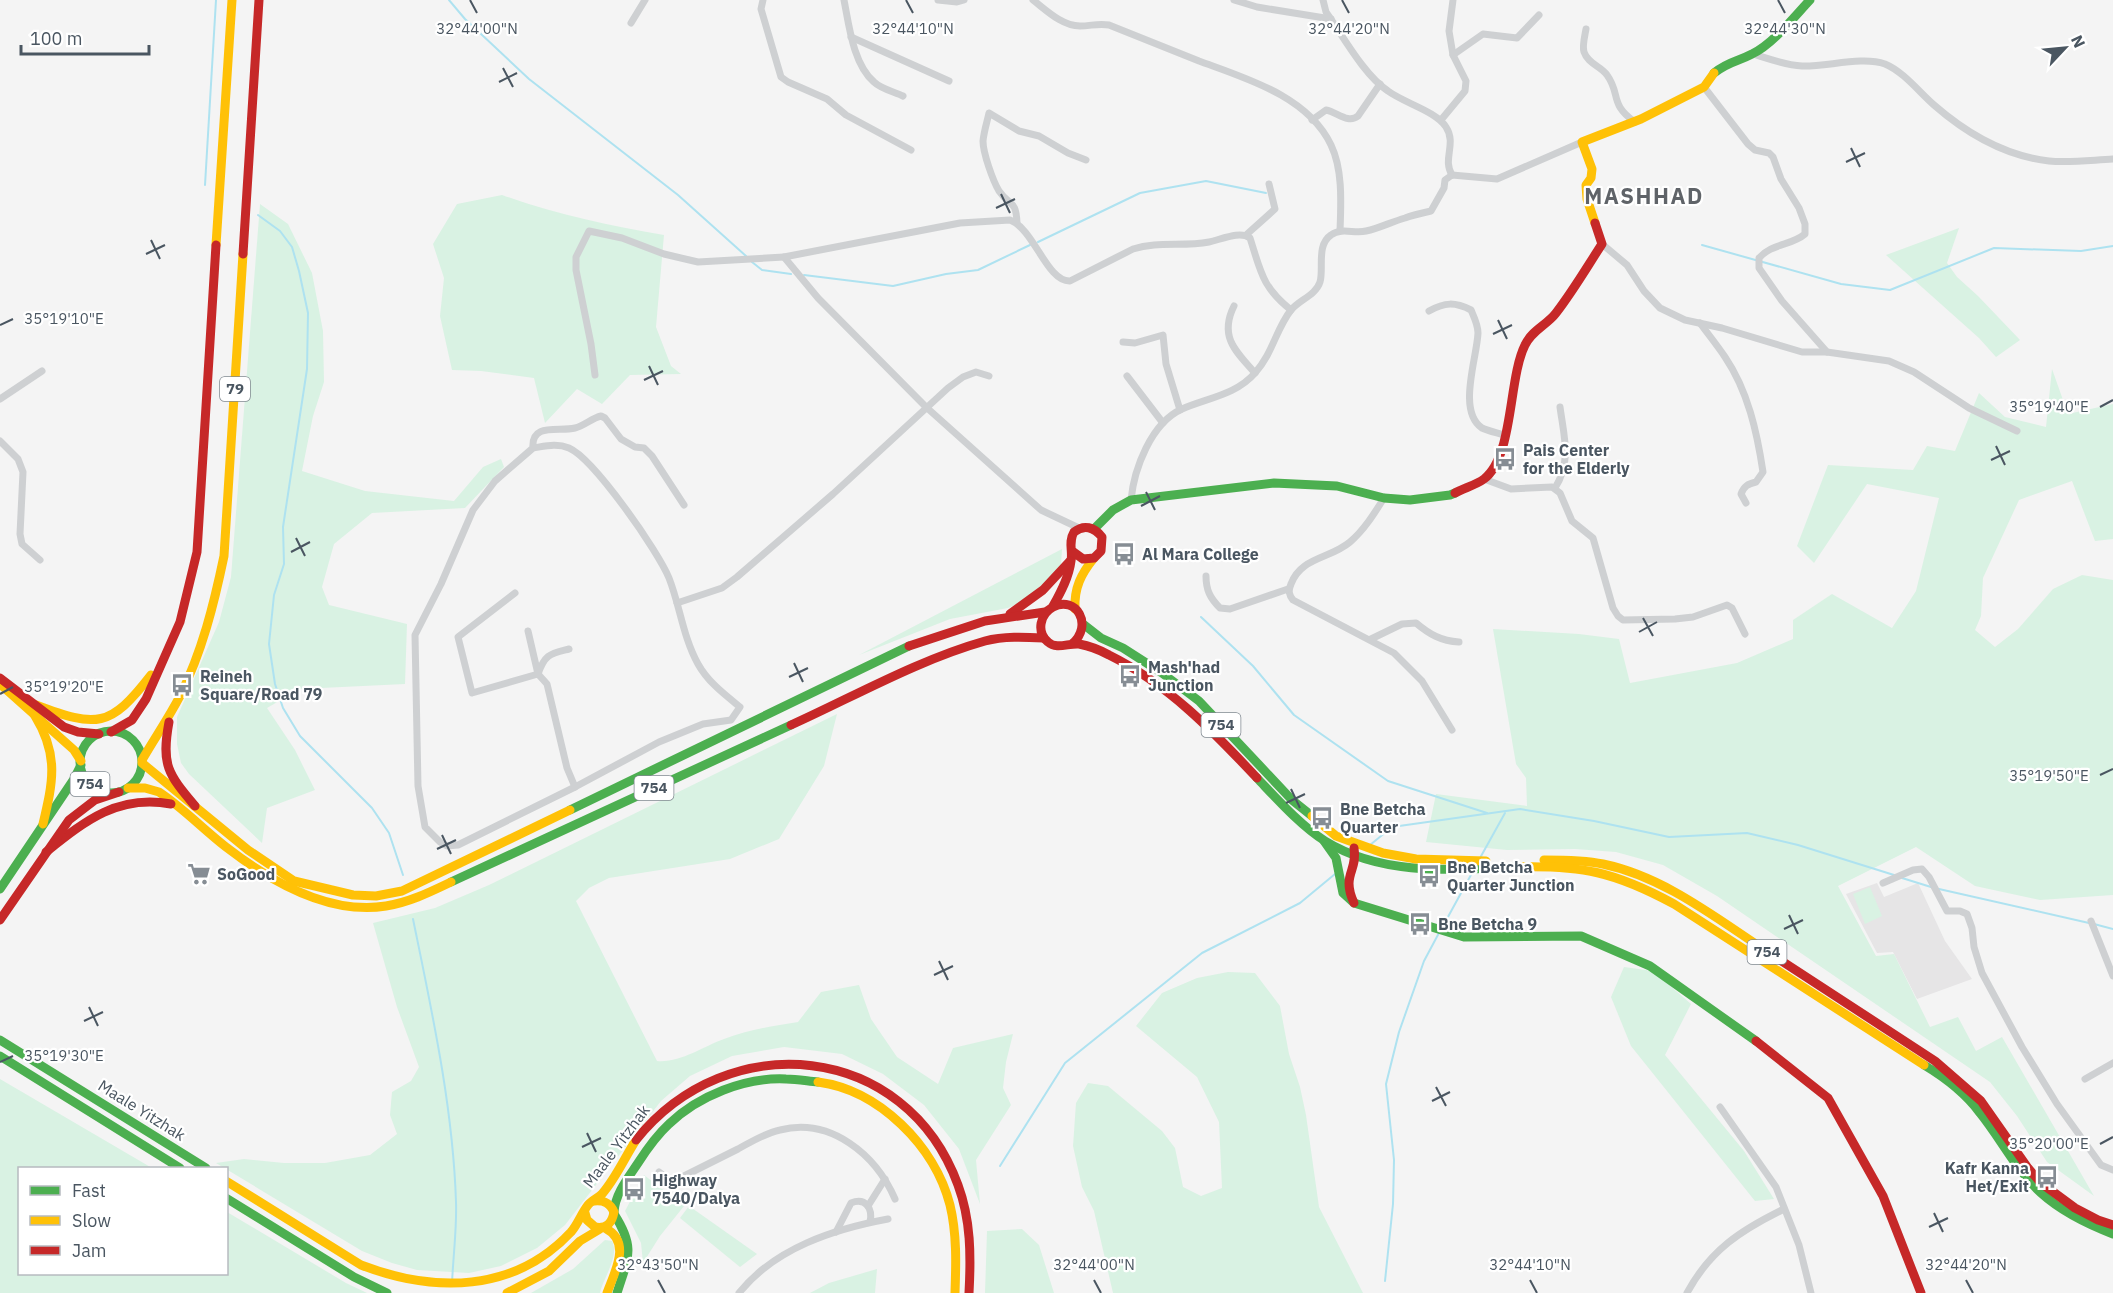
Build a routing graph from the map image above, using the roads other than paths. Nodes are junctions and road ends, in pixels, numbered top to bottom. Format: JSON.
{"nodes":[{"id":1,"x":232,"y":0,"type":"edge"},
{"id":2,"x":259,"y":0,"type":"edge"},
{"id":3,"x":645,"y":0,"type":"edge"},
{"id":4,"x":763,"y":0,"type":"edge"},
{"id":5,"x":844,"y":0,"type":"edge"},
{"id":6,"x":938,"y":0,"type":"edge"},
{"id":7,"x":964,"y":0,"type":"edge"},
{"id":8,"x":1033,"y":0,"type":"edge"},
{"id":9,"x":1234,"y":0,"type":"edge"},
{"id":10,"x":1323,"y":0,"type":"edge"},
{"id":11,"x":1454,"y":0,"type":"edge"},
{"id":12,"x":1810,"y":0,"type":"edge"},
{"id":13,"x":1539,"y":15,"type":"dead end"},
{"id":14,"x":1331,"y":19,"type":"junction"},
{"id":15,"x":631,"y":23,"type":"dead end"},
{"id":16,"x":1586,"y":28,"type":"dead end"},
{"id":17,"x":851,"y":37,"type":"junction"},
{"id":18,"x":1753,"y":54,"type":"junction"},
{"id":19,"x":1453,"y":55,"type":"junction"},
{"id":20,"x":949,"y":81,"type":"dead end"},
{"id":21,"x":1380,"y":84,"type":"junction"},
{"id":22,"x":1704,"y":87,"type":"junction"},
{"id":23,"x":903,"y":96,"type":"dead end"},
{"id":24,"x":1312,"y":120,"type":"junction"},
{"id":25,"x":1441,"y":120,"type":"junction"},
{"id":26,"x":1635,"y":122,"type":"junction"},
{"id":27,"x":1582,"y":142,"type":"junction"},
{"id":28,"x":911,"y":150,"type":"dead end"},
{"id":29,"x":2113,"y":159,"type":"edge"},
{"id":30,"x":1086,"y":160,"type":"dead end"},
{"id":31,"x":1452,"y":175,"type":"junction"},
{"id":32,"x":1269,"y":184,"type":"dead end"},
{"id":33,"x":1017,"y":222,"type":"junction"},
{"id":34,"x":1340,"y":231,"type":"junction"},
{"id":35,"x":1246,"y":235,"type":"junction"},
{"id":36,"x":1602,"y":244,"type":"junction"},
{"id":37,"x":784,"y":258,"type":"junction"},
{"id":38,"x":1234,"y":306,"type":"dead end"},
{"id":39,"x":1291,"y":310,"type":"junction"},
{"id":40,"x":1430,"y":311,"type":"dead end"},
{"id":41,"x":1700,"y":323,"type":"junction"},
{"id":42,"x":1123,"y":342,"type":"dead end"},
{"id":43,"x":1827,"y":352,"type":"junction"},
{"id":44,"x":42,"y":371,"type":"dead end"},
{"id":45,"x":1255,"y":373,"type":"junction"},
{"id":46,"x":595,"y":375,"type":"dead end"},
{"id":47,"x":989,"y":376,"type":"dead end"},
{"id":48,"x":1127,"y":376,"type":"dead end"},
{"id":49,"x":0,"y":399,"type":"edge"},
{"id":50,"x":926,"y":407,"type":"junction"},
{"id":51,"x":1560,"y":407,"type":"dead end"},
{"id":52,"x":1180,"y":410,"type":"junction"},
{"id":53,"x":1163,"y":423,"type":"junction"},
{"id":54,"x":2017,"y":431,"type":"dead end"},
{"id":55,"x":1504,"y":435,"type":"junction"},
{"id":56,"x":0,"y":441,"type":"edge"},
{"id":57,"x":533,"y":448,"type":"junction"},
{"id":58,"x":1484,"y":480,"type":"junction"},
{"id":59,"x":1555,"y":488,"type":"junction"},
{"id":60,"x":1384,"y":498,"type":"junction"},
{"id":61,"x":1131,"y":500,"type":"junction"},
{"id":62,"x":1746,"y":503,"type":"dead end"},
{"id":63,"x":684,"y":505,"type":"dead end"},
{"id":64,"x":1079,"y":528,"type":"junction"},
{"id":65,"x":1094,"y":529,"type":"junction"},
{"id":66,"x":1071,"y":556,"type":"junction"},
{"id":67,"x":1094,"y":558,"type":"junction"},
{"id":68,"x":40,"y":560,"type":"dead end"},
{"id":69,"x":1206,"y":576,"type":"dead end"},
{"id":70,"x":1288,"y":589,"type":"junction"},
{"id":71,"x":515,"y":593,"type":"dead end"},
{"id":72,"x":677,"y":603,"type":"junction"},
{"id":73,"x":1053,"y":606,"type":"junction"},
{"id":74,"x":1075,"y":609,"type":"junction"},
{"id":75,"x":1045,"y":612,"type":"junction"},
{"id":76,"x":1005,"y":617,"type":"junction"},
{"id":77,"x":1083,"y":624,"type":"junction"},
{"id":78,"x":528,"y":631,"type":"dead end"},
{"id":79,"x":1744,"y":634,"type":"dead end"},
{"id":80,"x":1044,"y":638,"type":"junction"},
{"id":81,"x":1371,"y":639,"type":"junction"},
{"id":82,"x":1459,"y":642,"type":"dead end"},
{"id":83,"x":1072,"y":644,"type":"junction"},
{"id":84,"x":569,"y":649,"type":"dead end"},
{"id":85,"x":165,"y":657,"type":"junction"},
{"id":86,"x":538,"y":674,"type":"junction"},
{"id":87,"x":0,"y":678,"type":"edge"},
{"id":88,"x":0,"y":684,"type":"edge"},
{"id":89,"x":36,"y":705,"type":"junction"},
{"id":90,"x":171,"y":713,"type":"junction"},
{"id":91,"x":35,"y":716,"type":"junction"},
{"id":92,"x":1452,"y":730,"type":"dead end"},
{"id":93,"x":111,"y":732,"type":"junction"},
{"id":94,"x":99,"y":734,"type":"junction"},
{"id":95,"x":142,"y":761,"type":"junction"},
{"id":96,"x":81,"y":763,"type":"junction"},
{"id":97,"x":575,"y":787,"type":"junction"},
{"id":98,"x":123,"y":790,"type":"junction"},
{"id":99,"x":177,"y":806,"type":"junction"},
{"id":100,"x":195,"y":806,"type":"junction"},
{"id":101,"x":43,"y":824,"type":"junction"},
{"id":102,"x":1347,"y":840,"type":"junction"},
{"id":103,"x":1324,"y":841,"type":"junction"},
{"id":104,"x":46,"y":852,"type":"junction"},
{"id":105,"x":1355,"y":853,"type":"junction"},
{"id":106,"x":1372,"y":860,"type":"junction"},
{"id":107,"x":1349,"y":877,"type":"junction"},
{"id":108,"x":1883,"y":883,"type":"dead end"},
{"id":109,"x":0,"y":889,"type":"edge"},
{"id":110,"x":1353,"y":903,"type":"junction"},
{"id":111,"x":0,"y":920,"type":"edge"},
{"id":112,"x":2091,"y":921,"type":"dead end"},
{"id":113,"x":2113,"y":976,"type":"edge"},
{"id":114,"x":0,"y":1040,"type":"edge"},
{"id":115,"x":0,"y":1056,"type":"edge"},
{"id":116,"x":2113,"y":1063,"type":"edge"},
{"id":117,"x":2085,"y":1079,"type":"dead end"},
{"id":118,"x":1720,"y":1107,"type":"dead end"},
{"id":119,"x":178,"y":1167,"type":"edge"},
{"id":120,"x":205,"y":1167,"type":"edge"},
{"id":121,"x":2113,"y":1170,"type":"edge"},
{"id":122,"x":659,"y":1172,"type":"dead end"},
{"id":123,"x":885,"y":1179,"type":"junction"},
{"id":124,"x":228,"y":1182,"type":"edge"},
{"id":125,"x":228,"y":1199,"type":"edge"},
{"id":126,"x":896,"y":1199,"type":"dead end"},
{"id":127,"x":594,"y":1201,"type":"junction"},
{"id":128,"x":868,"y":1206,"type":"junction"},
{"id":129,"x":1784,"y":1209,"type":"junction"},
{"id":130,"x":585,"y":1213,"type":"junction"},
{"id":131,"x":614,"y":1213,"type":"junction"},
{"id":132,"x":888,"y":1219,"type":"dead end"},
{"id":133,"x":870,"y":1222,"type":"junction"},
{"id":134,"x":2113,"y":1225,"type":"edge"},
{"id":135,"x":602,"y":1228,"type":"junction"},
{"id":136,"x":836,"y":1232,"type":"junction"},
{"id":137,"x":2113,"y":1234,"type":"edge"},
{"id":138,"x":387,"y":1293,"type":"edge"},
{"id":139,"x":507,"y":1293,"type":"edge"},
{"id":140,"x":607,"y":1293,"type":"edge"},
{"id":141,"x":617,"y":1293,"type":"edge"},
{"id":142,"x":739,"y":1293,"type":"edge"},
{"id":143,"x":955,"y":1293,"type":"edge"},
{"id":144,"x":969,"y":1293,"type":"edge"},
{"id":145,"x":1687,"y":1293,"type":"edge"},
{"id":146,"x":1812,"y":1293,"type":"edge"},
{"id":147,"x":1922,"y":1293,"type":"edge"}],
"edges":[{"from":1,"to":85,"type":"main road","number":"79"},
{"from":2,"to":90,"type":"main road","number":"79"},
{"from":3,"to":15,"type":"street"},
{"from":4,"to":28,"type":"street"},
{"from":5,"to":17,"type":"street"},
{"from":6,"to":7,"type":"street"},
{"from":8,"to":24,"type":"street"},
{"from":9,"to":14,"type":"street"},
{"from":10,"to":14,"type":"street"},
{"from":11,"to":19,"type":"street"},
{"from":12,"to":18,"type":"main road"},
{"from":13,"to":19,"type":"street"},
{"from":14,"to":21,"type":"street"},
{"from":16,"to":26,"type":"street"},
{"from":17,"to":20,"type":"street"},
{"from":17,"to":23,"type":"street"},
{"from":18,"to":22,"type":"main road"},
{"from":18,"to":29,"type":"street"},
{"from":19,"to":25,"type":"street"},
{"from":21,"to":24,"type":"street"},
{"from":21,"to":25,"type":"street"},
{"from":22,"to":26,"type":"main road"},
{"from":22,"to":43,"type":"street"},
{"from":24,"to":34,"type":"street"},
{"from":25,"to":31,"type":"street"},
{"from":26,"to":27,"type":"main road"},
{"from":27,"to":31,"type":"street"},
{"from":27,"to":36,"type":"main road"},
{"from":30,"to":33,"type":"street"},
{"from":31,"to":34,"type":"street"},
{"from":32,"to":35,"type":"street"},
{"from":33,"to":35,"type":"street"},
{"from":33,"to":37,"type":"street"},
{"from":34,"to":39,"type":"street"},
{"from":35,"to":39,"type":"street"},
{"from":36,"to":41,"type":"street"},
{"from":36,"to":55,"type":"main road"},
{"from":37,"to":46,"type":"street"},
{"from":37,"to":50,"type":"street"},
{"from":38,"to":45,"type":"street"},
{"from":39,"to":45,"type":"street"},
{"from":40,"to":55,"type":"street"},
{"from":41,"to":43,"type":"street"},
{"from":41,"to":62,"type":"street"},
{"from":42,"to":52,"type":"street"},
{"from":43,"to":54,"type":"street"},
{"from":44,"to":49,"type":"street"},
{"from":45,"to":52,"type":"street"},
{"from":47,"to":50,"type":"street"},
{"from":48,"to":53,"type":"street"},
{"from":50,"to":64,"type":"street"},
{"from":50,"to":72,"type":"street"},
{"from":51,"to":59,"type":"street"},
{"from":52,"to":53,"type":"street"},
{"from":53,"to":61,"type":"street"},
{"from":55,"to":58,"type":"main road"},
{"from":56,"to":68,"type":"street"},
{"from":57,"to":63,"type":"street"},
{"from":57,"to":72,"type":"street"},
{"from":57,"to":97,"type":"street"},
{"from":58,"to":59,"type":"street"},
{"from":58,"to":60,"type":"main road"},
{"from":59,"to":79,"type":"street"},
{"from":60,"to":61,"type":"main road"},
{"from":60,"to":70,"type":"street"},
{"from":61,"to":65,"type":"main road"},
{"from":64,"to":65,"type":"main road"},
{"from":64,"to":66,"type":"main road"},
{"from":65,"to":67,"type":"main road"},
{"from":66,"to":67,"type":"main road"},
{"from":66,"to":73,"type":"main road"},
{"from":66,"to":76,"type":"main road"},
{"from":67,"to":74,"type":"main road"},
{"from":69,"to":70,"type":"street"},
{"from":70,"to":81,"type":"street"},
{"from":71,"to":86,"type":"street"},
{"from":72,"to":97,"type":"street"},
{"from":73,"to":74,"type":"main road"},
{"from":73,"to":75,"type":"main road","number":"754"},
{"from":74,"to":77,"type":"main road","number":"754"},
{"from":75,"to":76,"type":"main road","number":"754"},
{"from":75,"to":80,"type":"main road"},
{"from":76,"to":100,"type":"main road","number":"754"},
{"from":77,"to":83,"type":"main road"},
{"from":77,"to":102,"type":"main road","number":"754"},
{"from":78,"to":86,"type":"street"},
{"from":80,"to":83,"type":"main road","number":"754"},
{"from":80,"to":99,"type":"main road","number":"754"},
{"from":81,"to":82,"type":"street"},
{"from":81,"to":92,"type":"street"},
{"from":83,"to":103,"type":"main road","number":"754"},
{"from":84,"to":86,"type":"street"},
{"from":85,"to":89,"type":"main road"},
{"from":85,"to":93,"type":"main road","number":"79"},
{"from":86,"to":97,"type":"street"},
{"from":87,"to":89,"type":"main road"},
{"from":88,"to":91,"type":"main road","number":"754"},
{"from":89,"to":94,"type":"main road"},
{"from":90,"to":95,"type":"main road","number":"79"},
{"from":90,"to":100,"type":"main road"},
{"from":91,"to":96,"type":"main road","number":"754"},
{"from":91,"to":101,"type":"main road"},
{"from":93,"to":94,"type":"main road"},
{"from":93,"to":95,"type":"main road","number":"754"},
{"from":94,"to":96,"type":"main road","number":"754"},
{"from":95,"to":98,"type":"main road","number":"754"},
{"from":95,"to":100,"type":"main road","number":"754"},
{"from":96,"to":98,"type":"main road","number":"754"},
{"from":96,"to":101,"type":"main road"},
{"from":98,"to":99,"type":"main road","number":"754"},
{"from":98,"to":104,"type":"main road"},
{"from":99,"to":104,"type":"main road"},
{"from":101,"to":109,"type":"main road"},
{"from":102,"to":105,"type":"main road"},
{"from":102,"to":134,"type":"main road","number":"754"},
{"from":103,"to":105,"type":"main road","number":"754"},
{"from":103,"to":110,"type":"main road"},
{"from":104,"to":111,"type":"main road"},
{"from":105,"to":106,"type":"main road","number":"754"},
{"from":105,"to":107,"type":"main road"},
{"from":106,"to":107,"type":"main road"},
{"from":106,"to":137,"type":"main road","number":"754"},
{"from":107,"to":110,"type":"main road"},
{"from":108,"to":121,"type":"street"},
{"from":110,"to":147,"type":"main road"},
{"from":112,"to":113,"type":"street"},
{"from":114,"to":120,"type":"main road","name":"Maale Yitzhak"},
{"from":115,"to":119,"type":"main road","name":"Maale Yitzhak"},
{"from":116,"to":117,"type":"street"},
{"from":118,"to":129,"type":"street"},
{"from":122,"to":123,"type":"street"},
{"from":123,"to":126,"type":"street"},
{"from":123,"to":128,"type":"street"},
{"from":124,"to":130,"type":"main road","name":"Maale Yitzhak"},
{"from":125,"to":138,"type":"main road"},
{"from":127,"to":130,"type":"main road"},
{"from":127,"to":131,"type":"main road"},
{"from":127,"to":144,"type":"main road","name":"Maale Yitzhak"},
{"from":128,"to":133,"type":"street"},
{"from":128,"to":136,"type":"street"},
{"from":129,"to":145,"type":"street"},
{"from":129,"to":146,"type":"street"},
{"from":130,"to":135,"type":"main road"},
{"from":131,"to":135,"type":"main road"},
{"from":131,"to":141,"type":"main road"},
{"from":131,"to":143,"type":"main road","name":"Maale Yitzhak"},
{"from":132,"to":133,"type":"street"},
{"from":133,"to":136,"type":"street"},
{"from":135,"to":139,"type":"main road"},
{"from":135,"to":140,"type":"main road"},
{"from":136,"to":142,"type":"street"}]}
